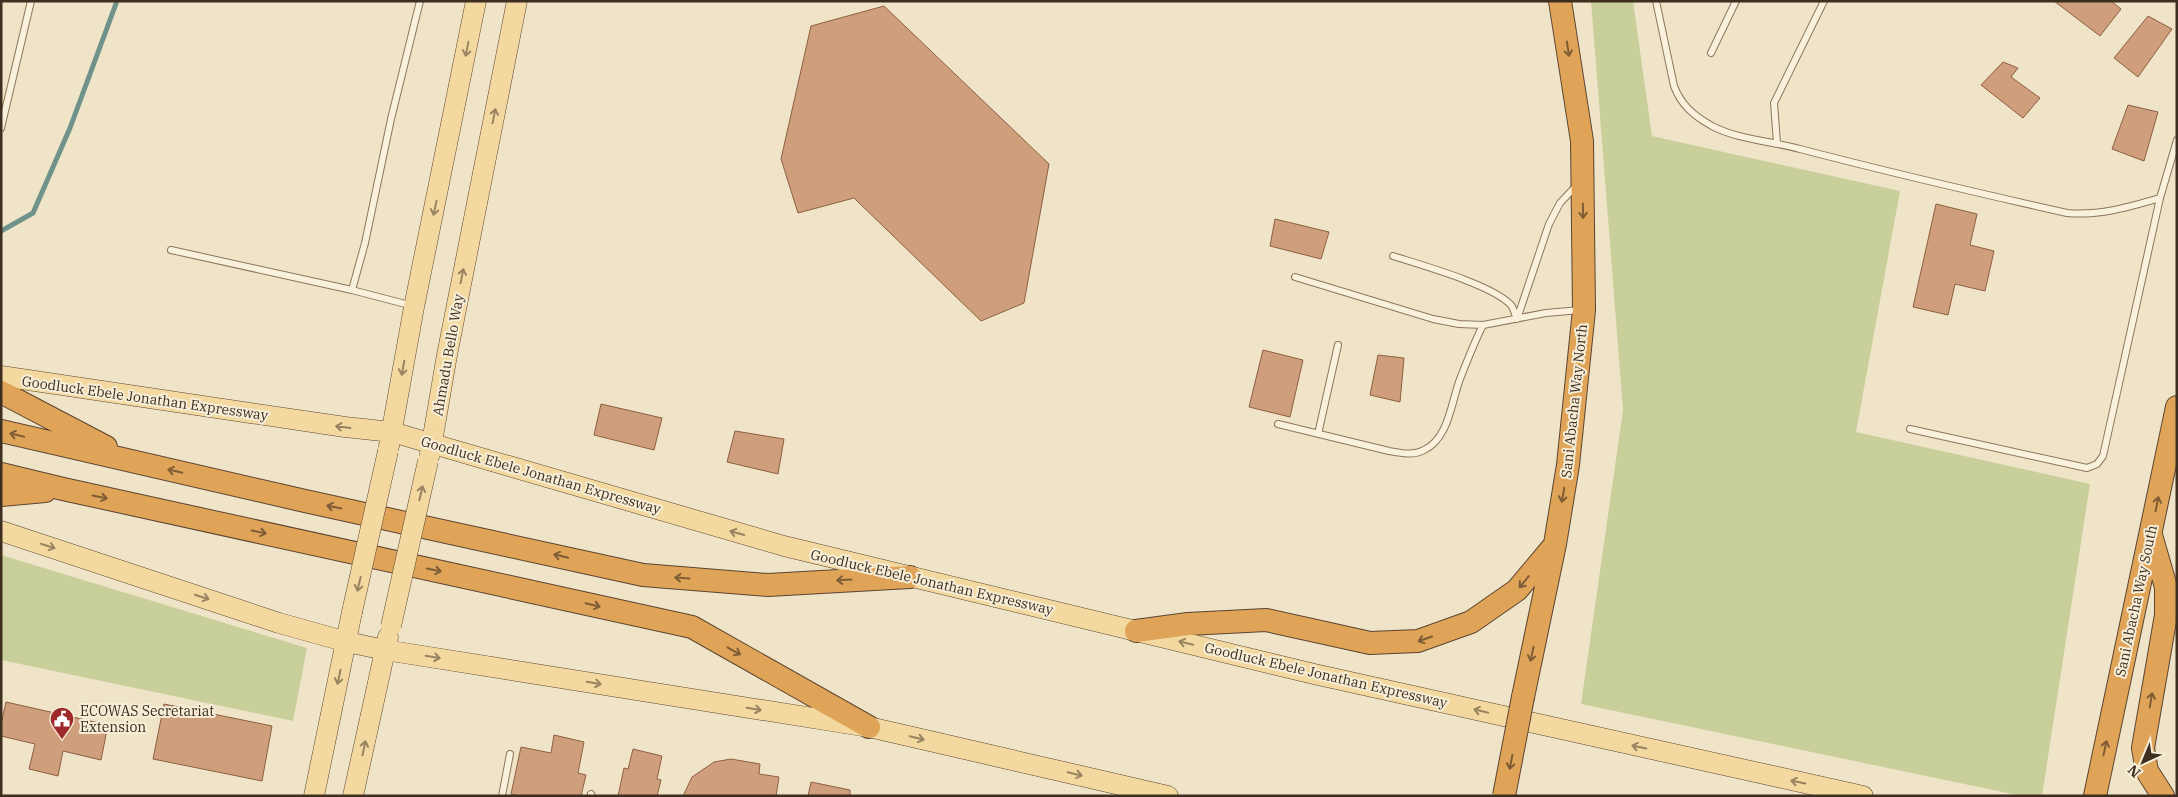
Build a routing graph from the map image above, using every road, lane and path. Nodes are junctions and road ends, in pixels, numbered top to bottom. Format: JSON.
{"nodes":[{"id":1,"x":31,"y":1,"type":"edge"},
{"id":2,"x":420,"y":1,"type":"edge"},
{"id":3,"x":476,"y":1,"type":"edge"},
{"id":4,"x":517,"y":1,"type":"edge"},
{"id":5,"x":1560,"y":1,"type":"edge"},
{"id":6,"x":1656,"y":1,"type":"edge"},
{"id":7,"x":1736,"y":1,"type":"edge"},
{"id":8,"x":1824,"y":1,"type":"edge"},
{"id":9,"x":1710,"y":53,"type":"dead end"},
{"id":10,"x":1,"y":128,"type":"edge"},
{"id":11,"x":2177,"y":140,"type":"edge"},
{"id":12,"x":1776,"y":143,"type":"junction"},
{"id":13,"x":1582,"y":180,"type":"junction"},
{"id":14,"x":2160,"y":198,"type":"junction"},
{"id":15,"x":170,"y":250,"type":"dead end"},
{"id":16,"x":1393,"y":256,"type":"dead end"},
{"id":17,"x":1295,"y":277,"type":"dead end"},
{"id":18,"x":352,"y":290,"type":"junction"},
{"id":19,"x":414,"y":307,"type":"junction"},
{"id":20,"x":1584,"y":310,"type":"junction"},
{"id":21,"x":1517,"y":319,"type":"junction"},
{"id":22,"x":1483,"y":325,"type":"junction"},
{"id":23,"x":1338,"y":345,"type":"dead end"},
{"id":24,"x":1,"y":376,"type":"edge"},
{"id":25,"x":1,"y":392,"type":"edge"},
{"id":26,"x":2177,"y":407,"type":"edge"},
{"id":27,"x":1278,"y":424,"type":"dead end"},
{"id":28,"x":1910,"y":429,"type":"dead end"},
{"id":29,"x":1,"y":431,"type":"edge"},
{"id":30,"x":1318,"y":434,"type":"junction"},
{"id":31,"x":390,"y":441,"type":"junction"},
{"id":32,"x":430,"y":452,"type":"junction"},
{"id":33,"x":133,"y":462,"type":"junction"},
{"id":34,"x":1,"y":474,"type":"edge"},
{"id":35,"x":63,"y":489,"type":"junction"},
{"id":36,"x":1,"y":494,"type":"edge"},
{"id":37,"x":1,"y":531,"type":"edge"},
{"id":38,"x":2151,"y":534,"type":"junction"},
{"id":39,"x":1555,"y":544,"type":"junction"},
{"id":40,"x":910,"y":577,"type":"junction"},
{"id":41,"x":1136,"y":631,"type":"junction"},
{"id":42,"x":347,"y":642,"type":"junction"},
{"id":43,"x":385,"y":650,"type":"junction"},
{"id":44,"x":869,"y":727,"type":"junction"},
{"id":45,"x":510,"y":754,"type":"dead end"},
{"id":46,"x":314,"y":796,"type":"edge"},
{"id":47,"x":353,"y":796,"type":"edge"},
{"id":48,"x":502,"y":796,"type":"edge"},
{"id":49,"x":1168,"y":796,"type":"edge"},
{"id":50,"x":1504,"y":796,"type":"edge"},
{"id":51,"x":1863,"y":796,"type":"edge"},
{"id":52,"x":2095,"y":796,"type":"edge"},
{"id":53,"x":2163,"y":796,"type":"edge"}],
"edges":[{"from":1,"to":10,"type":"lane"},
{"from":2,"to":18,"type":"lane"},
{"from":3,"to":19,"type":"main road","one_way":true},
{"from":32,"to":4,"type":"main road","name":"Ahmadu Bello Way","one_way":true},
{"from":5,"to":13,"type":"highway","name":"Sani Abacha Way North","one_way":true},
{"from":6,"to":12,"type":"lane"},
{"from":7,"to":9,"type":"lane"},
{"from":8,"to":12,"type":"lane"},
{"from":11,"to":14,"type":"lane"},
{"from":12,"to":14,"type":"lane"},
{"from":13,"to":20,"type":"highway","name":"Sani Abacha Way North","one_way":true},
{"from":13,"to":21,"type":"lane"},
{"from":14,"to":28,"type":"lane"},
{"from":15,"to":18,"type":"lane"},
{"from":16,"to":21,"type":"lane"},
{"from":17,"to":22,"type":"lane"},
{"from":18,"to":19,"type":"lane"},
{"from":19,"to":31,"type":"main road","one_way":true},
{"from":20,"to":21,"type":"lane"},
{"from":20,"to":39,"type":"highway","name":"Sani Abacha Way North","one_way":true},
{"from":21,"to":22,"type":"lane"},
{"from":22,"to":30,"type":"lane"},
{"from":23,"to":30,"type":"lane"},
{"from":31,"to":24,"type":"main road","name":"Goodluck Ebele Jonathan Expressway","one_way":true},
{"from":25,"to":33,"type":"highway"},
{"from":38,"to":26,"type":"highway","name":"Sani Abacha Way South","one_way":true},
{"from":27,"to":30,"type":"lane"},
{"from":33,"to":29,"type":"highway","one_way":true},
{"from":31,"to":32,"type":"main road","name":"Goodluck Ebele Jonathan Expressway"},
{"from":31,"to":42,"type":"main road","one_way":true,"bridge":true},
{"from":40,"to":32,"type":"main road","name":"Goodluck Ebele Jonathan Expressway","one_way":true},
{"from":43,"to":32,"type":"main road","name":"Ahmadu Bello Way","one_way":true,"bridge":true},
{"from":40,"to":33,"type":"highway","one_way":true},
{"from":34,"to":35,"type":"highway"},
{"from":35,"to":36,"type":"highway"},
{"from":35,"to":44,"type":"highway","one_way":true},
{"from":37,"to":42,"type":"main road","one_way":true},
{"from":52,"to":38,"type":"highway","name":"Sani Abacha Way South","one_way":true},
{"from":53,"to":38,"type":"highway","one_way":true},
{"from":39,"to":41,"type":"highway","one_way":true},
{"from":39,"to":50,"type":"highway","name":"Sani Abacha Way North","one_way":true,"bridge":true},
{"from":40,"to":41,"type":"main road","name":"Goodluck Ebele Jonathan Expressway"},
{"from":51,"to":41,"type":"main road","name":"Goodluck Ebele Jonathan Expressway","one_way":true},
{"from":42,"to":43,"type":"main road"},
{"from":42,"to":46,"type":"main road","one_way":true},
{"from":43,"to":44,"type":"main road","one_way":true},
{"from":47,"to":43,"type":"main road","name":"Ahmadu Bello Way","one_way":true},
{"from":44,"to":49,"type":"main road","one_way":true},
{"from":45,"to":48,"type":"lane"}]}
